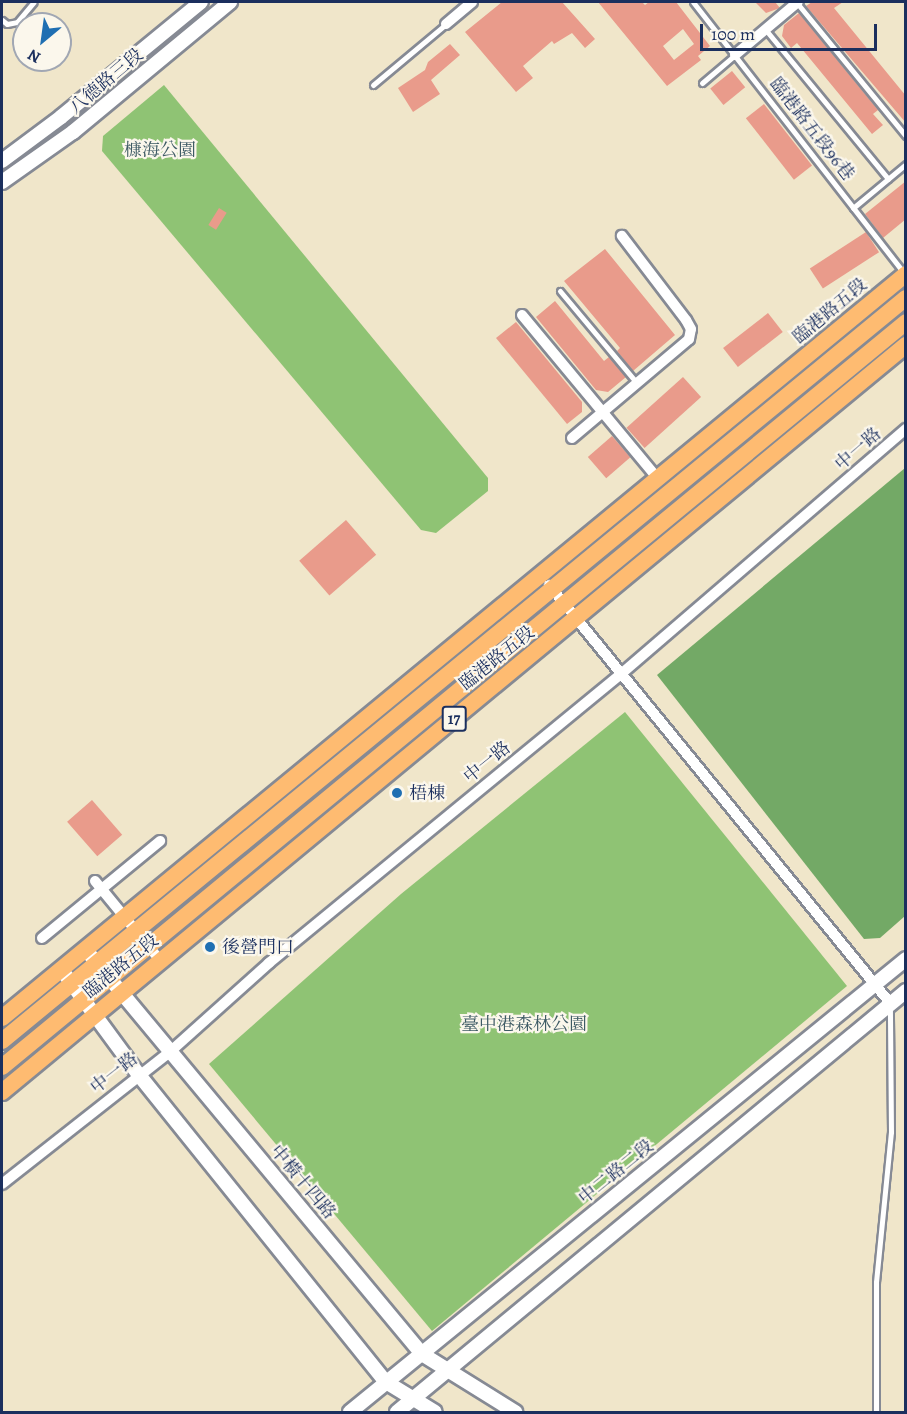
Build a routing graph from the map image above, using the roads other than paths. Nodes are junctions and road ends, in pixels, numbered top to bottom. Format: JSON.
{"nodes":[{"id":1,"x":34,"y":2,"type":"edge"},
{"id":2,"x":201,"y":2,"type":"edge"},
{"id":3,"x":230,"y":2,"type":"edge"},
{"id":4,"x":472,"y":2,"type":"edge"},
{"id":5,"x":693,"y":2,"type":"edge"},
{"id":6,"x":797,"y":2,"type":"edge"},
{"id":7,"x":2,"y":20,"type":"edge"},
{"id":8,"x":446,"y":24,"type":"joint"},
{"id":9,"x":765,"y":29,"type":"junction"},
{"id":10,"x":735,"y":55,"type":"junction"},
{"id":11,"x":702,"y":83,"type":"dead end"},
{"id":12,"x":372,"y":85,"type":"dead end"},
{"id":13,"x":61,"y":117,"type":"junction"},
{"id":14,"x":73,"y":132,"type":"junction"},
{"id":15,"x":906,"y":136,"type":"edge"},
{"id":16,"x":2,"y":161,"type":"edge"},
{"id":17,"x":906,"y":164,"type":"edge"},
{"id":18,"x":888,"y":179,"type":"junction"},
{"id":19,"x":2,"y":182,"type":"edge"},
{"id":20,"x":853,"y":208,"type":"junction"},
{"id":21,"x":622,"y":236,"type":"dead end"},
{"id":22,"x":905,"y":275,"type":"edge"},
{"id":23,"x":560,"y":291,"type":"dead end"},
{"id":24,"x":906,"y":298,"type":"edge"},
{"id":25,"x":522,"y":315,"type":"dead end"},
{"id":26,"x":906,"y":322,"type":"edge"},
{"id":27,"x":906,"y":345,"type":"edge"},
{"id":28,"x":638,"y":384,"type":"junction"},
{"id":29,"x":603,"y":413,"type":"junction"},
{"id":30,"x":906,"y":429,"type":"edge"},
{"id":31,"x":572,"y":438,"type":"dead end"},
{"id":32,"x":658,"y":479,"type":"junction"},
{"id":33,"x":541,"y":576,"type":"junction"},
{"id":34,"x":553,"y":590,"type":"junction"},
{"id":35,"x":565,"y":604,"type":"junction"},
{"id":36,"x":577,"y":619,"type":"junction"},
{"id":37,"x":621,"y":674,"type":"junction"},
{"id":38,"x":160,"y":841,"type":"dead end"},
{"id":39,"x":98,"y":886,"type":"junction"},
{"id":40,"x":124,"y":917,"type":"junction"},
{"id":41,"x":136,"y":931,"type":"junction"},
{"id":42,"x":42,"y":938,"type":"dead end"},
{"id":43,"x":147,"y":946,"type":"junction"},
{"id":44,"x":85,"y":949,"type":"junction"},
{"id":45,"x":906,"y":958,"type":"edge"},
{"id":46,"x":160,"y":960,"type":"junction"},
{"id":47,"x":97,"y":963,"type":"junction"},
{"id":48,"x":61,"y":969,"type":"junction"},
{"id":49,"x":108,"y":978,"type":"junction"},
{"id":50,"x":72,"y":983,"type":"junction"},
{"id":51,"x":875,"y":984,"type":"junction"},
{"id":52,"x":906,"y":990,"type":"edge"},
{"id":53,"x":120,"y":992,"type":"junction"},
{"id":54,"x":84,"y":998,"type":"junction"},
{"id":55,"x":890,"y":1004,"type":"junction"},
{"id":56,"x":95,"y":1012,"type":"junction"},
{"id":57,"x":2,"y":1018,"type":"edge"},
{"id":58,"x":2,"y":1041,"type":"edge"},
{"id":59,"x":171,"y":1051,"type":"junction"},
{"id":60,"x":2,"y":1067,"type":"edge"},
{"id":61,"x":139,"y":1075,"type":"junction"},
{"id":62,"x":2,"y":1092,"type":"edge"},
{"id":63,"x":2,"y":1184,"type":"edge"},
{"id":64,"x":422,"y":1354,"type":"junction"},
{"id":65,"x":446,"y":1372,"type":"junction"},
{"id":66,"x":386,"y":1382,"type":"junction"},
{"id":67,"x":411,"y":1401,"type":"junction"},
{"id":68,"x":350,"y":1413,"type":"edge"},
{"id":69,"x":397,"y":1413,"type":"edge"},
{"id":70,"x":435,"y":1413,"type":"edge"},
{"id":71,"x":515,"y":1413,"type":"edge"},
{"id":72,"x":876,"y":1413,"type":"edge"}],
"edges":[{"from":1,"to":7,"type":"lane"},
{"from":2,"to":13,"type":"street","name":"八德路三段"},
{"from":3,"to":14,"type":"street","name":"八德路三段"},
{"from":4,"to":8,"type":"street"},
{"from":5,"to":10,"type":"lane","name":"臨港路五段96巷"},
{"from":6,"to":9,"type":"street"},
{"from":6,"to":15,"type":"lane"},
{"from":8,"to":12,"type":"lane"},
{"from":9,"to":10,"type":"street"},
{"from":9,"to":18,"type":"lane"},
{"from":10,"to":11,"type":"lane"},
{"from":10,"to":20,"type":"lane","name":"臨港路五段96巷"},
{"from":13,"to":14,"type":"street"},
{"from":13,"to":16,"type":"street","name":"八德路三段"},
{"from":14,"to":19,"type":"street","name":"八德路三段"},
{"from":17,"to":18,"type":"lane"},
{"from":18,"to":20,"type":"lane"},
{"from":20,"to":22,"type":"lane","name":"臨港路五段96巷"},
{"from":21,"to":28,"type":"street"},
{"from":22,"to":32,"type":"main road","name":"臨港路五段"},
{"from":23,"to":28,"type":"lane"},
{"from":24,"to":34,"type":"main road","name":"臨港路五段","number":"17"},
{"from":25,"to":29,"type":"street"},
{"from":26,"to":35,"type":"main road","name":"臨港路五段","number":"17"},
{"from":27,"to":36,"type":"main road","name":"臨港路五段","number":"17"},
{"from":28,"to":29,"type":"street"},
{"from":29,"to":31,"type":"street"},
{"from":29,"to":32,"type":"street"},
{"from":30,"to":37,"type":"street","name":"中一路"},
{"from":32,"to":33,"type":"main road","name":"臨港路五段"},
{"from":33,"to":34,"type":"street"},
{"from":33,"to":40,"type":"main road","name":"臨港路五段"},
{"from":34,"to":35,"type":"street"},
{"from":34,"to":41,"type":"main road","name":"臨港路五段","number":"17"},
{"from":35,"to":36,"type":"street"},
{"from":35,"to":43,"type":"main road","name":"臨港路五段","number":"17"},
{"from":36,"to":37,"type":"street"},
{"from":36,"to":46,"type":"main road","name":"臨港路五段","number":"17"},
{"from":37,"to":51,"type":"street"},
{"from":37,"to":59,"type":"street","name":"中一路"},
{"from":38,"to":39,"type":"street"},
{"from":39,"to":40,"type":"street"},
{"from":39,"to":42,"type":"street"},
{"from":40,"to":41,"type":"street"},
{"from":40,"to":44,"type":"main road","name":"臨港路五段"},
{"from":41,"to":43,"type":"street"},
{"from":41,"to":47,"type":"main road","name":"臨港路五段","number":"17"},
{"from":43,"to":46,"type":"street"},
{"from":43,"to":49,"type":"main road","name":"臨港路五段","number":"17"},
{"from":44,"to":47,"type":"street","name":"中橫十四路"},
{"from":44,"to":48,"type":"main road","name":"臨港路五段"},
{"from":45,"to":51,"type":"street","name":"中二路二段"},
{"from":46,"to":53,"type":"main road","name":"臨港路五段","number":"17"},
{"from":47,"to":49,"type":"street","name":"中橫十四路"},
{"from":47,"to":50,"type":"main road","name":"臨港路五段","number":"17"},
{"from":48,"to":50,"type":"street"},
{"from":48,"to":57,"type":"main road","name":"臨港路五段"},
{"from":49,"to":53,"type":"street","name":"中橫十四路"},
{"from":49,"to":54,"type":"main road","name":"臨港路五段","number":"17"},
{"from":50,"to":54,"type":"street"},
{"from":50,"to":58,"type":"main road","name":"臨港路五段","number":"17"},
{"from":51,"to":55,"type":"street"},
{"from":51,"to":64,"type":"street","name":"中二路二段"},
{"from":52,"to":55,"type":"street"},
{"from":53,"to":56,"type":"main road","name":"臨港路五段","number":"17"},
{"from":53,"to":59,"type":"street","name":"中橫十四路"},
{"from":54,"to":56,"type":"street"},
{"from":54,"to":60,"type":"main road","name":"臨港路五段","number":"17"},
{"from":55,"to":65,"type":"street"},
{"from":55,"to":72,"type":"lane"},
{"from":56,"to":61,"type":"street"},
{"from":56,"to":62,"type":"main road","name":"臨港路五段","number":"17"},
{"from":59,"to":61,"type":"street","name":"中一路"},
{"from":59,"to":64,"type":"street","name":"中橫十四路"},
{"from":61,"to":63,"type":"street","name":"中一路"},
{"from":61,"to":66,"type":"street"},
{"from":64,"to":65,"type":"street","name":"中橫十四路"},
{"from":64,"to":66,"type":"street","name":"中二路二段"},
{"from":65,"to":67,"type":"street"},
{"from":65,"to":71,"type":"street","name":"中橫十四路"},
{"from":66,"to":67,"type":"street"},
{"from":66,"to":68,"type":"street","name":"中二路二段"},
{"from":67,"to":69,"type":"street"},
{"from":67,"to":70,"type":"street"}]}
